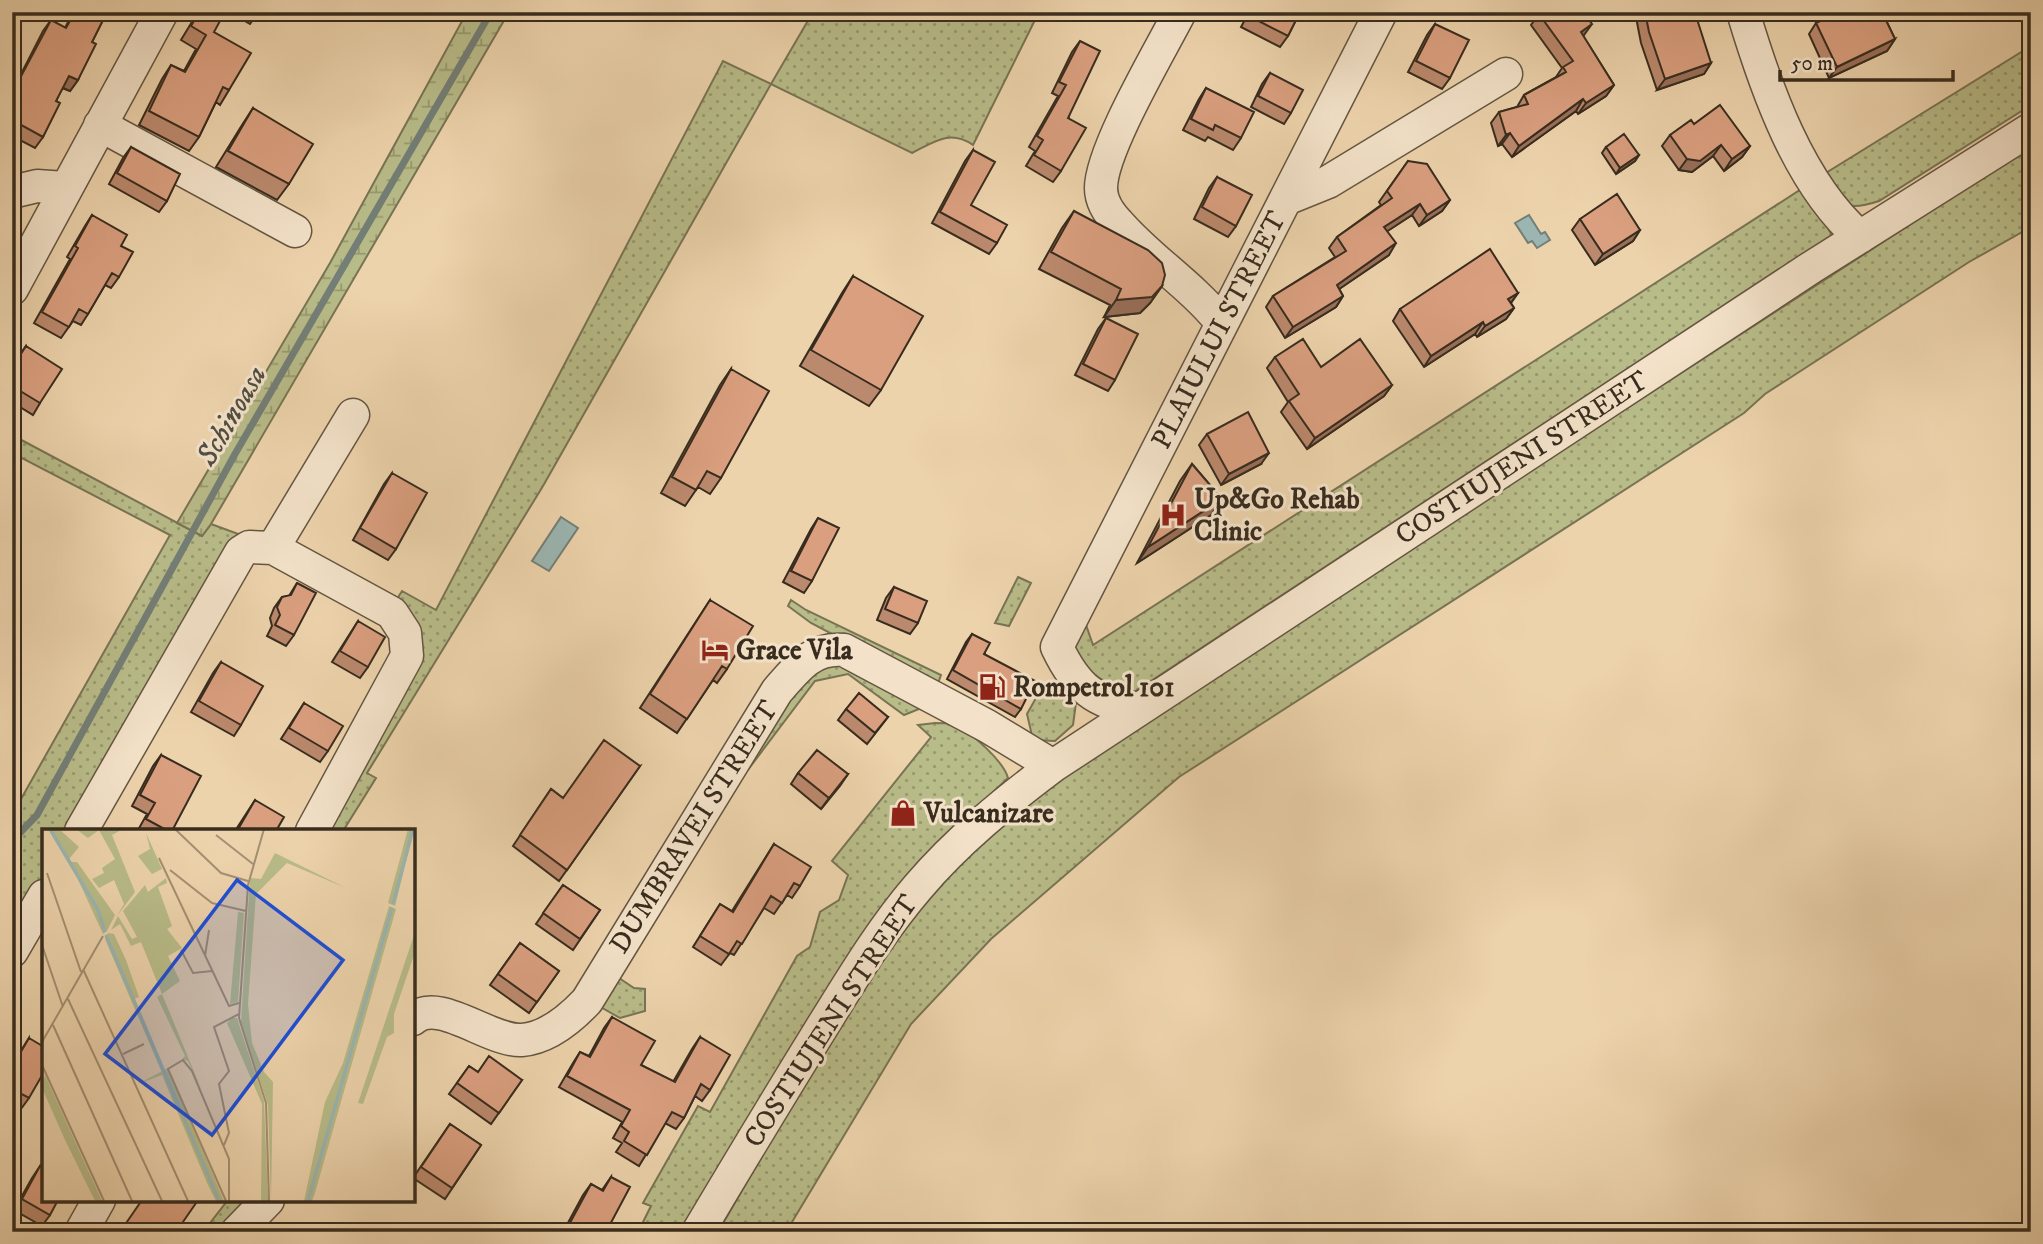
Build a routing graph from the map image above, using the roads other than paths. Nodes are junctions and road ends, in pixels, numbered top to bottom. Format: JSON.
{"nodes":[{"id":1,"x":162,"y":12,"type":"edge"},
{"id":2,"x":1180,"y":12,"type":"edge"},
{"id":3,"x":1381,"y":12,"type":"edge"},
{"id":4,"x":1743,"y":12,"type":"edge"},
{"id":5,"x":1506,"y":74,"type":"dead end"},
{"id":6,"x":100,"y":125,"type":"junction"},
{"id":7,"x":2031,"y":129,"type":"edge"},
{"id":8,"x":65,"y":188,"type":"junction"},
{"id":9,"x":12,"y":192,"type":"edge"},
{"id":10,"x":1286,"y":199,"type":"junction"},
{"id":11,"x":295,"y":231,"type":"dead end"},
{"id":12,"x":1860,"y":237,"type":"junction"},
{"id":13,"x":12,"y":289,"type":"edge"},
{"id":14,"x":1221,"y":322,"type":"junction"},
{"id":15,"x":352,"y":415,"type":"dead end"},
{"id":16,"x":273,"y":548,"type":"junction"},
{"id":17,"x":1139,"y":709,"type":"junction"},
{"id":18,"x":1053,"y":766,"type":"junction"},
{"id":19,"x":82,"y":829,"type":"edge"},
{"id":20,"x":313,"y":829,"type":"edge"},
{"id":21,"x":42,"y":899,"type":"edge"},
{"id":22,"x":12,"y":951,"type":"edge"},
{"id":23,"x":415,"y":1017,"type":"edge"},
{"id":24,"x":99,"y":1202,"type":"edge"},
{"id":25,"x":266,"y":1202,"type":"edge"},
{"id":26,"x":81,"y":1232,"type":"edge"},
{"id":27,"x":237,"y":1232,"type":"edge"},
{"id":28,"x":698,"y":1232,"type":"edge"}],
"edges":[{"from":1,"to":6,"type":"street"},
{"from":2,"to":14,"type":"street"},
{"from":3,"to":10,"type":"street","name":"PLAIULUI STREET"},
{"from":4,"to":12,"type":"street"},
{"from":5,"to":10,"type":"street"},
{"from":6,"to":8,"type":"street"},
{"from":6,"to":11,"type":"street"},
{"from":7,"to":12,"type":"street","name":"COSTIUJENI STREET"},
{"from":8,"to":9,"type":"street"},
{"from":8,"to":13,"type":"street"},
{"from":10,"to":14,"type":"street","name":"PLAIULUI STREET"},
{"from":12,"to":17,"type":"street","name":"COSTIUJENI STREET"},
{"from":14,"to":17,"type":"street","name":"PLAIULUI STREET"},
{"from":15,"to":16,"type":"street"},
{"from":16,"to":19,"type":"street"},
{"from":16,"to":20,"type":"street"},
{"from":17,"to":18,"type":"street","name":"COSTIUJENI STREET"},
{"from":18,"to":23,"type":"street","name":"DUMBRAVEI STREET"},
{"from":18,"to":28,"type":"street","name":"COSTIUJENI STREET"},
{"from":21,"to":22,"type":"street"},
{"from":24,"to":26,"type":"street"},
{"from":25,"to":27,"type":"street"}]}
